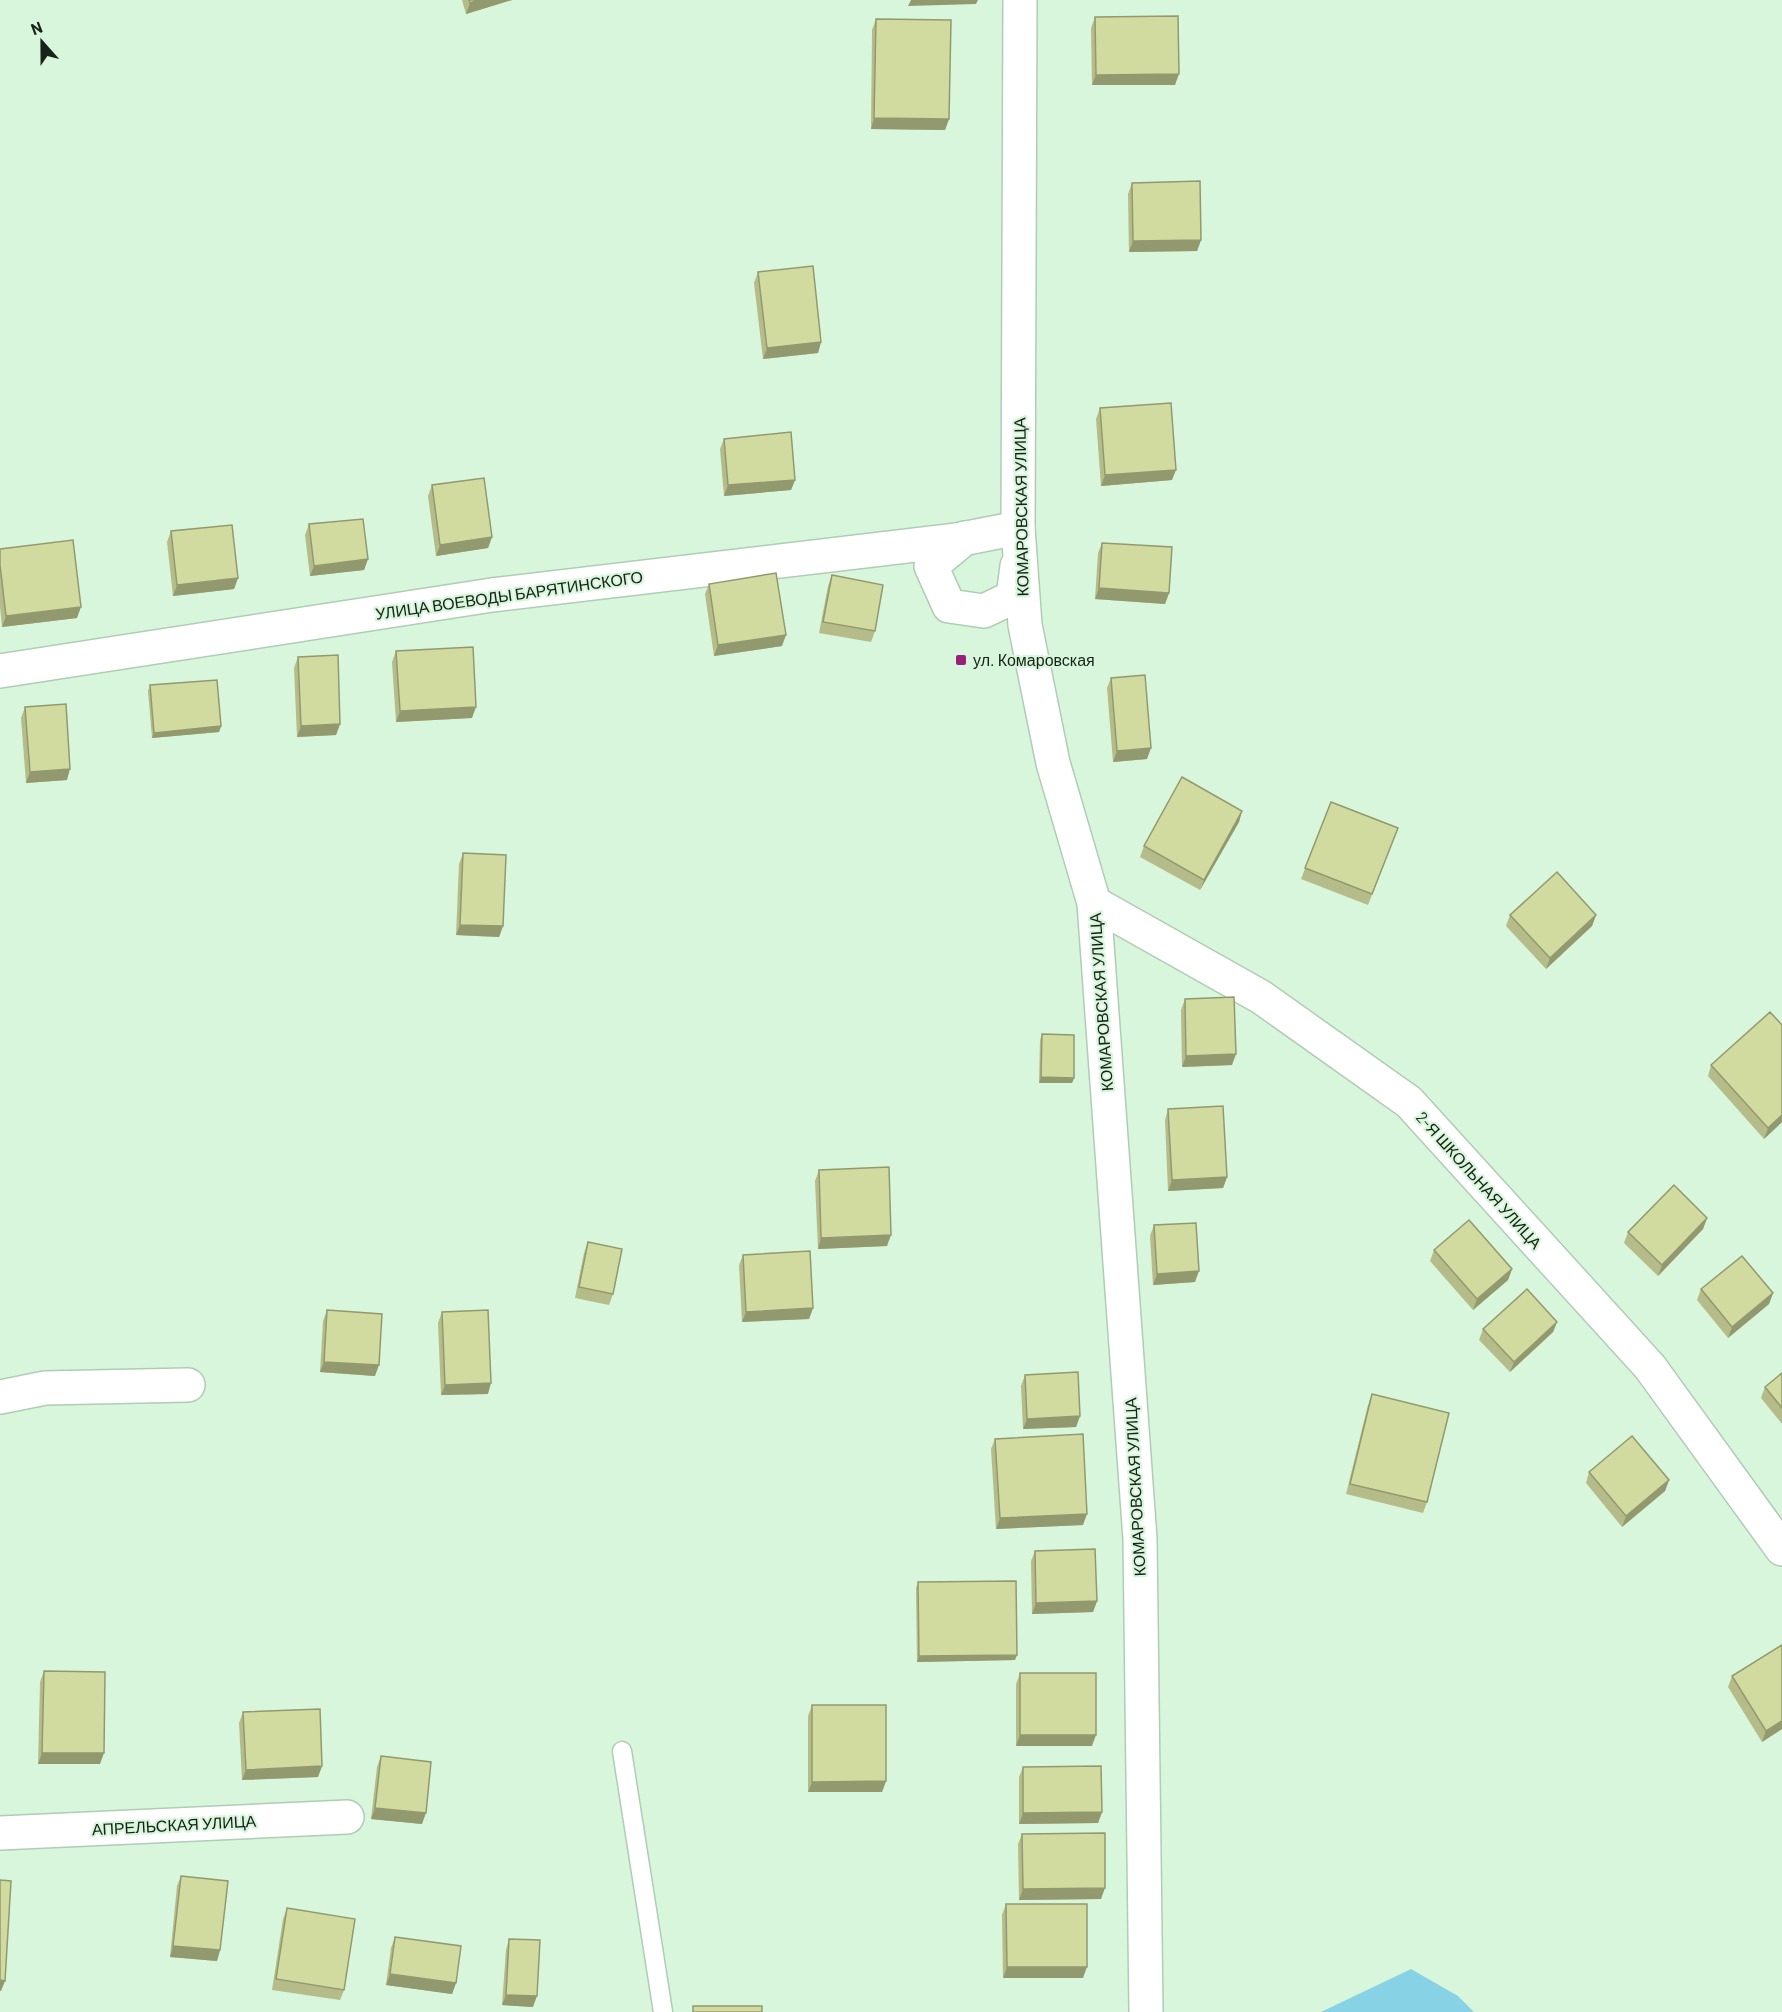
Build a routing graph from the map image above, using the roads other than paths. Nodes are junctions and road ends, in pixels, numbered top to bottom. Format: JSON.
{"nodes":[{"id":1,"x":1020,"y":0,"type":"edge"},
{"id":2,"x":1019,"y":537,"type":"junction"},
{"id":3,"x":965,"y":538,"type":"junction"},
{"id":4,"x":0,"y":671,"type":"edge"},
{"id":5,"x":1094,"y":903,"type":"junction"},
{"id":6,"x":188,"y":1385,"type":"dead end"},
{"id":7,"x":0,"y":1397,"type":"edge"},
{"id":8,"x":1782,"y":1549,"type":"edge"},
{"id":9,"x":622,"y":1751,"type":"dead end"},
{"id":10,"x":347,"y":1817,"type":"dead end"},
{"id":11,"x":0,"y":1833,"type":"edge"},
{"id":12,"x":663,"y":2012,"type":"edge"},
{"id":13,"x":1146,"y":2012,"type":"edge"}],
"edges":[{"from":1,"to":2,"type":"street","name":"КОМАРОВСКАЯ УЛИЦА"},
{"from":2,"to":3,"type":"street","name":"УЛИЦА ВОЕВОДЫ БАРЯТИНСКОГО"},
{"from":2,"to":3,"type":"street"},
{"from":2,"to":5,"type":"street","name":"КОМАРОВСКАЯ УЛИЦА"},
{"from":3,"to":4,"type":"street","name":"УЛИЦА ВОЕВОДЫ БАРЯТИНСКОГО"},
{"from":5,"to":8,"type":"street","name":"2-Я ШКОЛЬНАЯ УЛИЦА"},
{"from":5,"to":13,"type":"street","name":"КОМАРОВСКАЯ УЛИЦА"},
{"from":6,"to":7,"type":"street"},
{"from":9,"to":12,"type":"lane"},
{"from":10,"to":11,"type":"street","name":"АПРЕЛЬСКАЯ УЛИЦА"}]}
